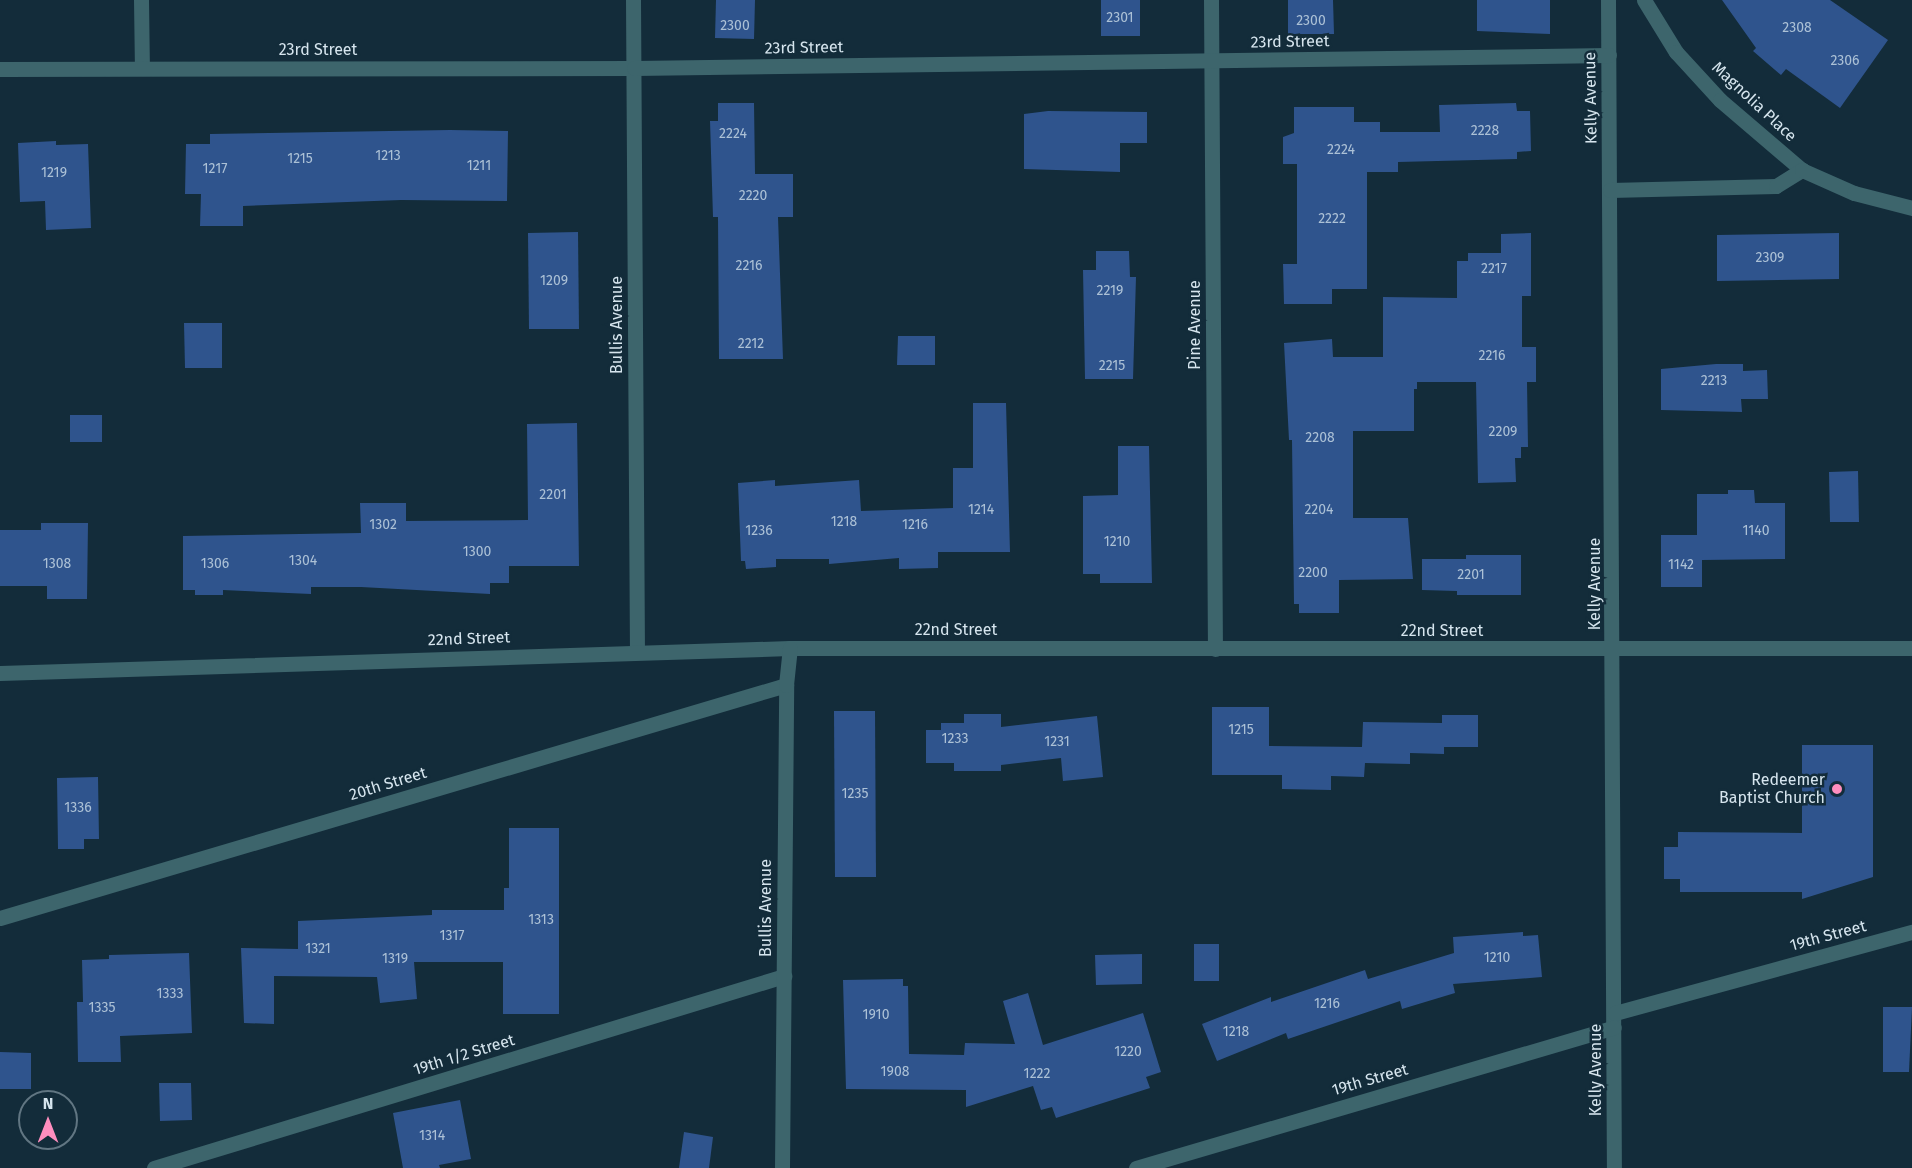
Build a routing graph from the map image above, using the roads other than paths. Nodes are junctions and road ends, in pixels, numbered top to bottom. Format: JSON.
{"nodes":[{"id":1,"x":141,"y":0,"type":"edge"},
{"id":2,"x":633,"y":0,"type":"edge"},
{"id":3,"x":1211,"y":0,"type":"edge"},
{"id":4,"x":1608,"y":0,"type":"edge"},
{"id":5,"x":1644,"y":0,"type":"edge"},
{"id":6,"x":1609,"y":56,"type":"junction"},
{"id":7,"x":1211,"y":61,"type":"junction"},
{"id":8,"x":142,"y":68,"type":"junction"},
{"id":9,"x":634,"y":68,"type":"junction"},
{"id":10,"x":0,"y":69,"type":"edge"},
{"id":11,"x":1802,"y":170,"type":"junction"},
{"id":12,"x":1610,"y":190,"type":"junction"},
{"id":13,"x":1912,"y":208,"type":"edge"},
{"id":14,"x":790,"y":648,"type":"junction"},
{"id":15,"x":1912,"y":648,"type":"edge"},
{"id":16,"x":1215,"y":649,"type":"junction"},
{"id":17,"x":1613,"y":649,"type":"junction"},
{"id":18,"x":637,"y":651,"type":"junction"},
{"id":19,"x":0,"y":673,"type":"edge"},
{"id":20,"x":786,"y":685,"type":"junction"},
{"id":21,"x":0,"y":918,"type":"edge"},
{"id":22,"x":1912,"y":932,"type":"edge"},
{"id":23,"x":784,"y":976,"type":"junction"},
{"id":24,"x":1614,"y":1020,"type":"junction"},
{"id":25,"x":154,"y":1168,"type":"edge"},
{"id":26,"x":782,"y":1168,"type":"edge"},
{"id":27,"x":1136,"y":1168,"type":"edge"},
{"id":28,"x":1614,"y":1168,"type":"edge"}],
"edges":[{"from":1,"to":8,"type":"street"},
{"from":2,"to":9,"type":"street","name":"Bullis Avenue"},
{"from":3,"to":7,"type":"street","name":"Pine Avenue"},
{"from":4,"to":6,"type":"street","name":"Kelly Avenue"},
{"from":5,"to":11,"type":"street","name":"Magnolia Place"},
{"from":6,"to":7,"type":"street","name":"23rd Street"},
{"from":6,"to":12,"type":"street","name":"Kelly Avenue"},
{"from":7,"to":9,"type":"street","name":"23rd Street"},
{"from":7,"to":16,"type":"street","name":"Pine Avenue"},
{"from":8,"to":9,"type":"street","name":"23rd Street"},
{"from":8,"to":10,"type":"street","name":"23rd Street"},
{"from":9,"to":18,"type":"street","name":"Bullis Avenue"},
{"from":11,"to":12,"type":"street"},
{"from":11,"to":13,"type":"street","name":"Magnolia Place"},
{"from":12,"to":17,"type":"street","name":"Kelly Avenue"},
{"from":14,"to":16,"type":"street","name":"22nd Street"},
{"from":14,"to":18,"type":"street","name":"22nd Street"},
{"from":14,"to":20,"type":"street","name":"Bullis Avenue"},
{"from":15,"to":17,"type":"street","name":"22nd Street"},
{"from":16,"to":17,"type":"street","name":"22nd Street"},
{"from":17,"to":24,"type":"street","name":"Kelly Avenue"},
{"from":18,"to":19,"type":"street","name":"22nd Street"},
{"from":20,"to":21,"type":"street","name":"20th Street"},
{"from":20,"to":23,"type":"street","name":"Bullis Avenue"},
{"from":22,"to":24,"type":"street","name":"19th Street"},
{"from":23,"to":25,"type":"street","name":"19th 1/2 Street"},
{"from":23,"to":26,"type":"street","name":"Bullis Avenue"},
{"from":24,"to":27,"type":"street","name":"19th Street"},
{"from":24,"to":28,"type":"street","name":"Kelly Avenue"}]}
